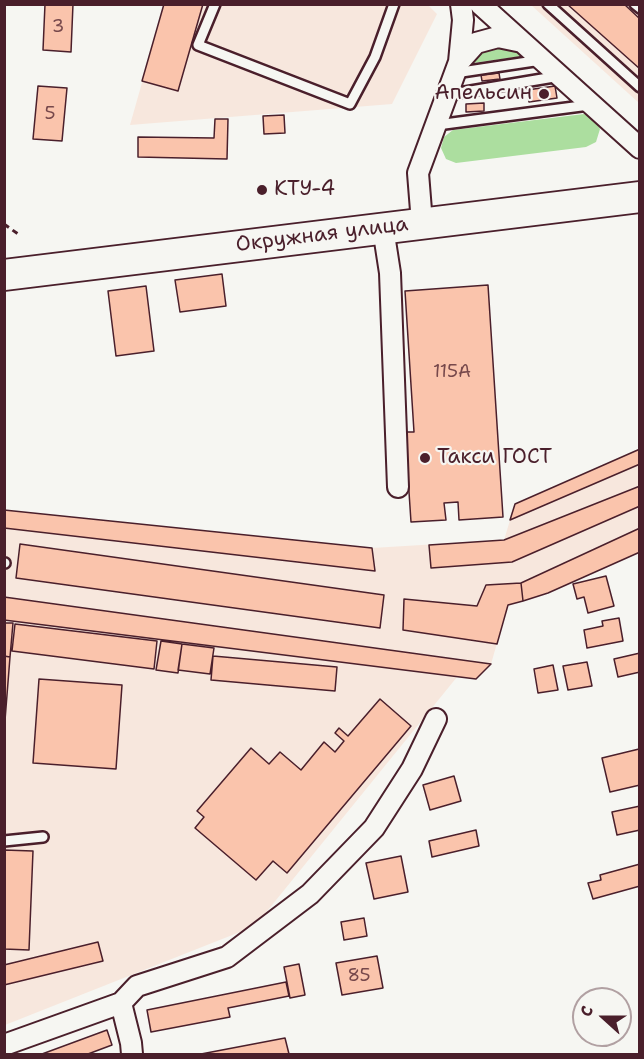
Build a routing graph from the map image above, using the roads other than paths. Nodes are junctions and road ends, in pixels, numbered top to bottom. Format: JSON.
{"nodes":[{"id":1,"x":215,"y":4,"type":"edge"},
{"id":2,"x":394,"y":4,"type":"edge"},
{"id":3,"x":461,"y":4,"type":"edge"},
{"id":4,"x":480,"y":4,"type":"edge"},
{"id":5,"x":548,"y":4,"type":"edge"},
{"id":6,"x":635,"y":4,"type":"edge"},
{"id":7,"x":639,"y":8,"type":"edge"},
{"id":8,"x":522,"y":42,"type":"junction"},
{"id":9,"x":542,"y":60,"type":"junction"},
{"id":10,"x":457,"y":68,"type":"junction"},
{"id":11,"x":560,"y":76,"type":"junction"},
{"id":12,"x":639,"y":87,"type":"edge"},
{"id":13,"x":447,"y":95,"type":"junction"},
{"id":14,"x":592,"y":104,"type":"junction"},
{"id":15,"x":436,"y":124,"type":"junction"},
{"id":16,"x":639,"y":148,"type":"edge"},
{"id":17,"x":639,"y":197,"type":"edge"},
{"id":18,"x":422,"y":223,"type":"junction"},
{"id":19,"x":383,"y":228,"type":"junction"},
{"id":20,"x":4,"y":275,"type":"edge"},
{"id":21,"x":398,"y":487,"type":"dead end"},
{"id":22,"x":436,"y":718,"type":"dead end"},
{"id":23,"x":43,"y":837,"type":"dead end"},
{"id":24,"x":4,"y":841,"type":"edge"},
{"id":25,"x":121,"y":1003,"type":"junction"},
{"id":26,"x":4,"y":1045,"type":"edge"},
{"id":27,"x":132,"y":1054,"type":"edge"}],
"edges":[{"from":1,"to":2,"type":"lane"},
{"from":3,"to":10,"type":"street"},
{"from":4,"to":8,"type":"street"},
{"from":5,"to":12,"type":"lane"},
{"from":6,"to":7,"type":"lane"},
{"from":8,"to":9,"type":"street"},
{"from":8,"to":10,"type":"street"},
{"from":9,"to":10,"type":"lane"},
{"from":9,"to":11,"type":"street"},
{"from":10,"to":13,"type":"street"},
{"from":11,"to":13,"type":"lane"},
{"from":11,"to":14,"type":"street"},
{"from":13,"to":15,"type":"street"},
{"from":14,"to":15,"type":"lane"},
{"from":14,"to":16,"type":"street"},
{"from":15,"to":18,"type":"street"},
{"from":17,"to":18,"type":"main road","name":"Окружная улица"},
{"from":18,"to":19,"type":"main road","name":"Окружная улица"},
{"from":19,"to":20,"type":"main road","name":"Окружная улица"},
{"from":19,"to":21,"type":"street"},
{"from":22,"to":25,"type":"street"},
{"from":23,"to":24,"type":"lane"},
{"from":25,"to":26,"type":"street"},
{"from":25,"to":27,"type":"street"}]}
